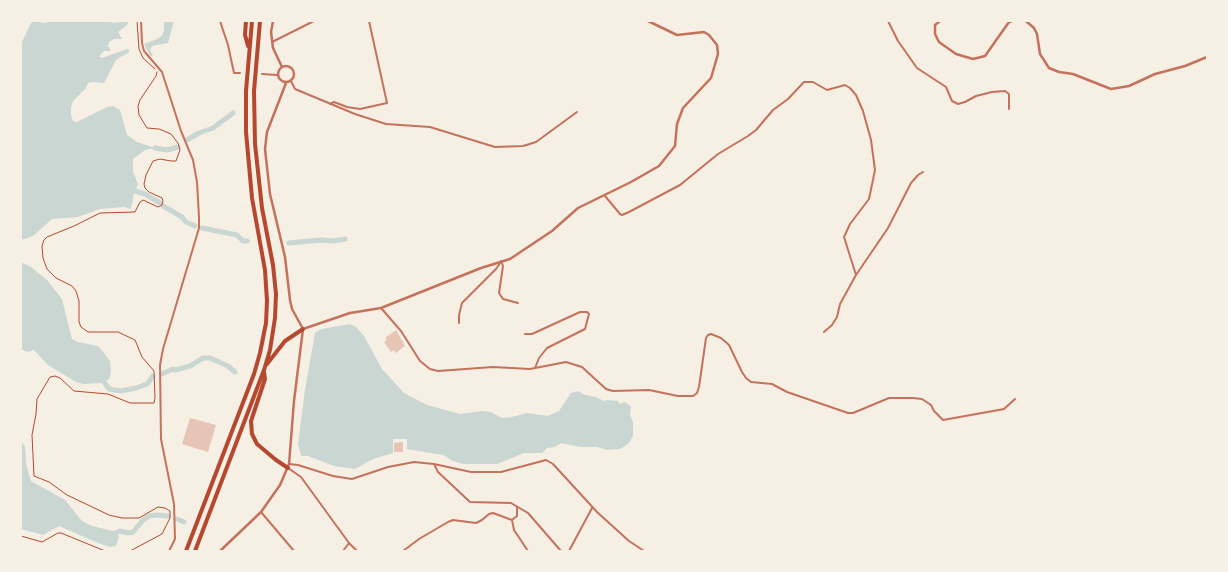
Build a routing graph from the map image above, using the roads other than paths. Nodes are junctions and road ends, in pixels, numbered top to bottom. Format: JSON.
{"nodes":[{"id":1,"x":140,"y":21,"type":"edge"},
{"id":2,"x":220,"y":21,"type":"edge"},
{"id":3,"x":246,"y":21,"type":"edge"},
{"id":4,"x":252,"y":21,"type":"edge"},
{"id":5,"x":260,"y":21,"type":"edge"},
{"id":6,"x":273,"y":21,"type":"edge"},
{"id":7,"x":314,"y":21,"type":"edge"},
{"id":8,"x":370,"y":21,"type":"edge"},
{"id":9,"x":648,"y":21,"type":"edge"},
{"id":10,"x":888,"y":21,"type":"edge"},
{"id":11,"x":940,"y":21,"type":"edge"},
{"id":12,"x":1026,"y":21,"type":"edge"},
{"id":13,"x":1010,"y":22,"type":"edge"},
{"id":14,"x":272,"y":42,"type":"junction"},
{"id":15,"x":249,"y":47,"type":"junction"},
{"id":16,"x":1207,"y":57,"type":"edge"},
{"id":17,"x":282,"y":67,"type":"junction"},
{"id":18,"x":240,"y":73,"type":"dead end"},
{"id":19,"x":262,"y":74,"type":"dead end"},
{"id":20,"x":277,"y":75,"type":"junction"},
{"id":21,"x":291,"y":81,"type":"junction"},
{"id":22,"x":286,"y":83,"type":"junction"},
{"id":23,"x":329,"y":104,"type":"junction"},
{"id":24,"x":1009,"y":109,"type":"dead end"},
{"id":25,"x":577,"y":112,"type":"dead end"},
{"id":26,"x":923,"y":172,"type":"dead end"},
{"id":27,"x":605,"y":196,"type":"junction"},
{"id":28,"x":501,"y":261,"type":"junction"},
{"id":29,"x":856,"y":274,"type":"junction"},
{"id":30,"x":518,"y":303,"type":"dead end"},
{"id":31,"x":381,"y":308,"type":"junction"},
{"id":32,"x":459,"y":323,"type":"dead end"},
{"id":33,"x":303,"y":329,"type":"junction"},
{"id":34,"x":824,"y":332,"type":"dead end"},
{"id":35,"x":525,"y":334,"type":"dead end"},
{"id":36,"x":264,"y":368,"type":"junction"},
{"id":37,"x":535,"y":368,"type":"junction"},
{"id":38,"x":1015,"y":399,"type":"dead end"},
{"id":39,"x":434,"y":464,"type":"junction"},
{"id":40,"x":289,"y":466,"type":"junction"},
{"id":41,"x":517,"y":507,"type":"junction"},
{"id":42,"x":592,"y":508,"type":"junction"},
{"id":43,"x":261,"y":512,"type":"junction"},
{"id":44,"x":512,"y":520,"type":"junction"},
{"id":45,"x":349,"y":543,"type":"junction"},
{"id":46,"x":169,"y":551,"type":"edge"},
{"id":47,"x":186,"y":551,"type":"edge"},
{"id":48,"x":195,"y":551,"type":"edge"},
{"id":49,"x":220,"y":551,"type":"edge"},
{"id":50,"x":294,"y":551,"type":"edge"},
{"id":51,"x":343,"y":551,"type":"edge"},
{"id":52,"x":357,"y":551,"type":"edge"},
{"id":53,"x":403,"y":551,"type":"edge"},
{"id":54,"x":528,"y":551,"type":"edge"},
{"id":55,"x":561,"y":551,"type":"edge"},
{"id":56,"x":569,"y":551,"type":"edge"},
{"id":57,"x":644,"y":551,"type":"edge"}],
"edges":[{"from":1,"to":46,"type":"street"},
{"from":2,"to":18,"type":"street"},
{"from":3,"to":15,"type":"highway"},
{"from":4,"to":15,"type":"highway"},
{"from":5,"to":36,"type":"highway"},
{"from":6,"to":14,"type":"street"},
{"from":7,"to":14,"type":"street"},
{"from":8,"to":23,"type":"street"},
{"from":9,"to":27,"type":"street"},
{"from":10,"to":24,"type":"street"},
{"from":11,"to":13,"type":"street"},
{"from":12,"to":16,"type":"street"},
{"from":14,"to":17,"type":"street"},
{"from":15,"to":47,"type":"highway"},
{"from":17,"to":20,"type":"street"},
{"from":17,"to":21,"type":"street"},
{"from":19,"to":20,"type":"street"},
{"from":20,"to":22,"type":"street"},
{"from":21,"to":22,"type":"street"},
{"from":21,"to":23,"type":"street"},
{"from":22,"to":33,"type":"street"},
{"from":23,"to":25,"type":"street"},
{"from":26,"to":29,"type":"street"},
{"from":27,"to":28,"type":"street"},
{"from":27,"to":29,"type":"street"},
{"from":28,"to":30,"type":"street"},
{"from":28,"to":31,"type":"street"},
{"from":28,"to":32,"type":"street"},
{"from":29,"to":34,"type":"street"},
{"from":31,"to":33,"type":"street"},
{"from":31,"to":37,"type":"street"},
{"from":33,"to":36,"type":"highway"},
{"from":33,"to":40,"type":"street"},
{"from":35,"to":37,"type":"street"},
{"from":36,"to":40,"type":"highway"},
{"from":36,"to":48,"type":"highway"},
{"from":37,"to":38,"type":"street"},
{"from":39,"to":40,"type":"street"},
{"from":39,"to":41,"type":"street"},
{"from":39,"to":42,"type":"street"},
{"from":40,"to":43,"type":"street"},
{"from":40,"to":45,"type":"street"},
{"from":41,"to":44,"type":"street"},
{"from":41,"to":55,"type":"street"},
{"from":42,"to":56,"type":"street"},
{"from":42,"to":57,"type":"street"},
{"from":43,"to":49,"type":"street"},
{"from":43,"to":50,"type":"street"},
{"from":44,"to":53,"type":"street"},
{"from":44,"to":54,"type":"street"},
{"from":45,"to":51,"type":"street"},
{"from":45,"to":52,"type":"street"}]}
